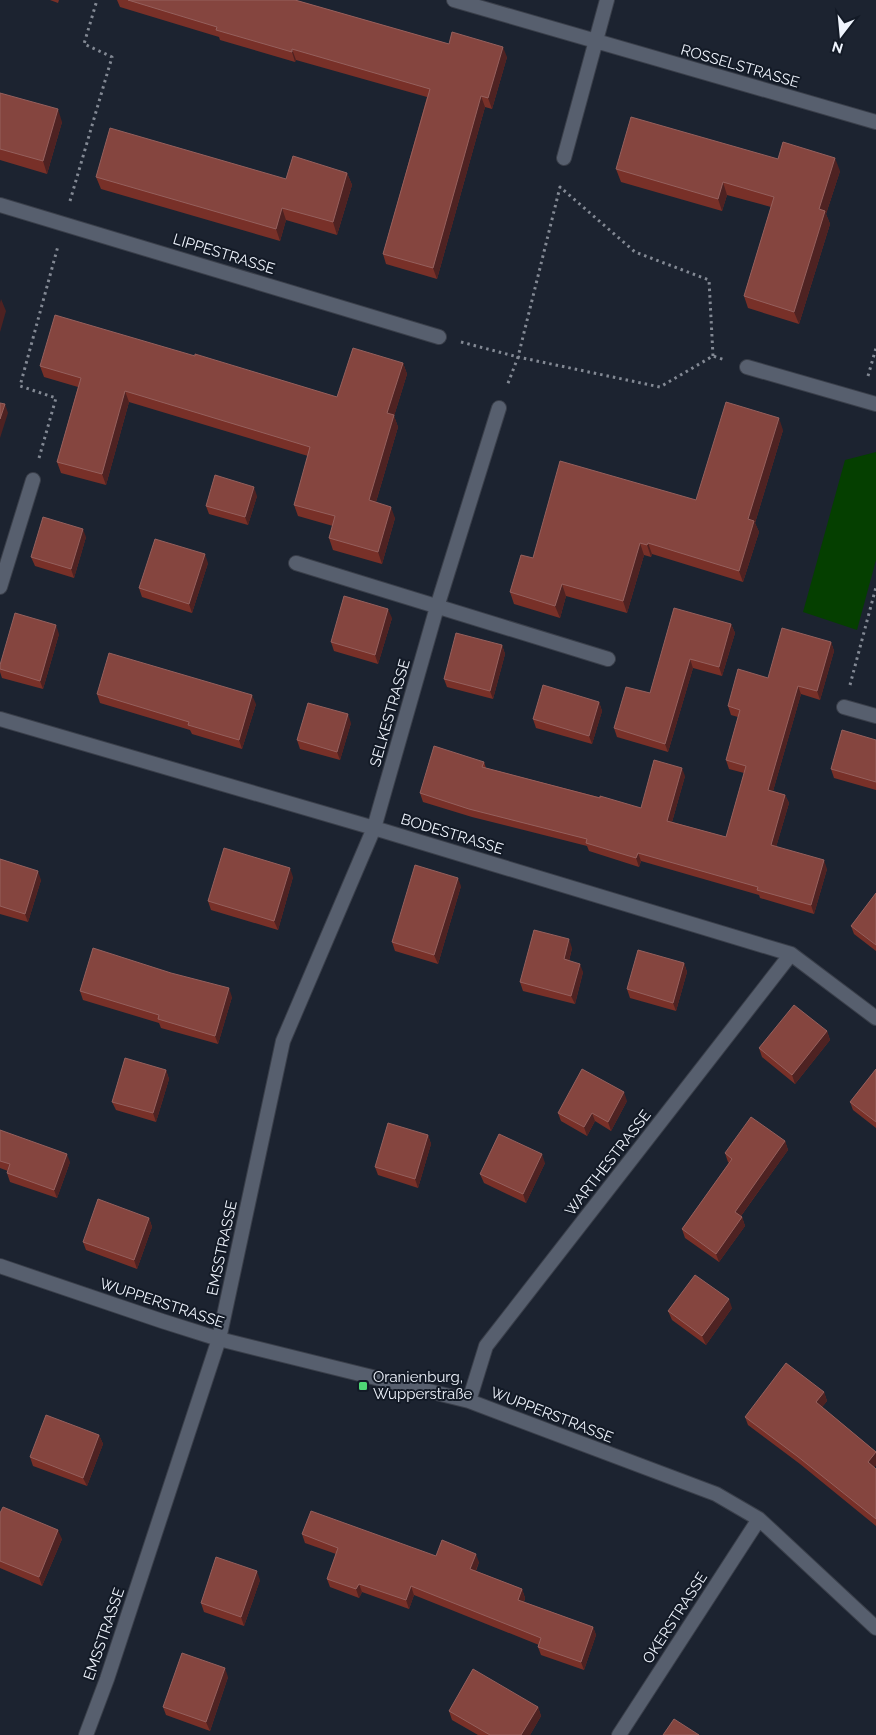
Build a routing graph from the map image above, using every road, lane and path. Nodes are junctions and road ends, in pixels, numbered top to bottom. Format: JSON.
{"nodes":[{"id":1,"x":97,"y":0,"type":"edge"},
{"id":2,"x":454,"y":0,"type":"edge"},
{"id":3,"x":607,"y":0,"type":"edge"},
{"id":4,"x":595,"y":42,"type":"junction"},
{"id":5,"x":876,"y":122,"type":"edge"},
{"id":6,"x":564,"y":158,"type":"dead end"},
{"id":7,"x":0,"y":205,"type":"edge"},
{"id":8,"x":64,"y":223,"type":"junction"},
{"id":9,"x":439,"y":336,"type":"joint"},
{"id":10,"x":876,"y":348,"type":"edge"},
{"id":11,"x":518,"y":357,"type":"junction"},
{"id":12,"x":747,"y":366,"type":"dead end"},
{"id":13,"x":861,"y":400,"type":"junction"},
{"id":14,"x":876,"y":404,"type":"edge"},
{"id":15,"x":499,"y":408,"type":"joint"},
{"id":16,"x":33,"y":480,"type":"joint"},
{"id":17,"x":296,"y":563,"type":"dead end"},
{"id":18,"x":0,"y":587,"type":"edge"},
{"id":19,"x":876,"y":587,"type":"edge"},
{"id":20,"x":437,"y":607,"type":"junction"},
{"id":21,"x":608,"y":659,"type":"dead end"},
{"id":22,"x":844,"y":707,"type":"joint"},
{"id":23,"x":876,"y":716,"type":"edge"},
{"id":24,"x":0,"y":719,"type":"edge"},
{"id":25,"x":374,"y":828,"type":"junction"},
{"id":26,"x":792,"y":954,"type":"junction"},
{"id":27,"x":876,"y":1018,"type":"edge"},
{"id":28,"x":0,"y":1266,"type":"edge"},
{"id":29,"x":219,"y":1339,"type":"junction"},
{"id":30,"x":469,"y":1401,"type":"junction"},
{"id":31,"x":759,"y":1519,"type":"junction"},
{"id":32,"x":876,"y":1628,"type":"edge"},
{"id":33,"x":86,"y":1735,"type":"edge"},
{"id":34,"x":618,"y":1735,"type":"edge"}],
"edges":[{"from":1,"to":8,"type":"path"},
{"from":2,"to":4,"type":"street","name":"ROSSELSTRASSE"},
{"from":3,"to":4,"type":"street"},
{"from":4,"to":5,"type":"street","name":"ROSSELSTRASSE"},
{"from":4,"to":6,"type":"street"},
{"from":7,"to":8,"type":"street","name":"LIPPESTRASSE"},
{"from":8,"to":9,"type":"street","name":"LIPPESTRASSE"},
{"from":8,"to":16,"type":"path"},
{"from":9,"to":11,"type":"path"},
{"from":10,"to":13,"type":"path"},
{"from":11,"to":11,"type":"path"},
{"from":11,"to":15,"type":"path"},
{"from":12,"to":13,"type":"street"},
{"from":13,"to":14,"type":"street"},
{"from":15,"to":20,"type":"street","name":"SELKESTRASSE"},
{"from":16,"to":18,"type":"street"},
{"from":17,"to":20,"type":"street"},
{"from":19,"to":22,"type":"path"},
{"from":20,"to":21,"type":"street"},
{"from":20,"to":25,"type":"street","name":"SELKESTRASSE"},
{"from":22,"to":23,"type":"street"},
{"from":24,"to":25,"type":"street","name":"BODESTRASSE"},
{"from":25,"to":26,"type":"street","name":"BODESTRASSE"},
{"from":25,"to":29,"type":"street","name":"EMSSTRASSE"},
{"from":26,"to":27,"type":"street","name":"BODESTRASSE"},
{"from":26,"to":30,"type":"street","name":"WARTHESTRASSE"},
{"from":28,"to":29,"type":"street","name":"WUPPERSTRASSE"},
{"from":29,"to":30,"type":"street","name":"WUPPERSTRASSE"},
{"from":29,"to":33,"type":"street","name":"EMSSTRASSE"},
{"from":30,"to":31,"type":"street","name":"WUPPERSTRASSE"},
{"from":31,"to":32,"type":"street","name":"WUPPERSTRASSE"},
{"from":31,"to":34,"type":"street","name":"OKERSTRASSE"}]}
